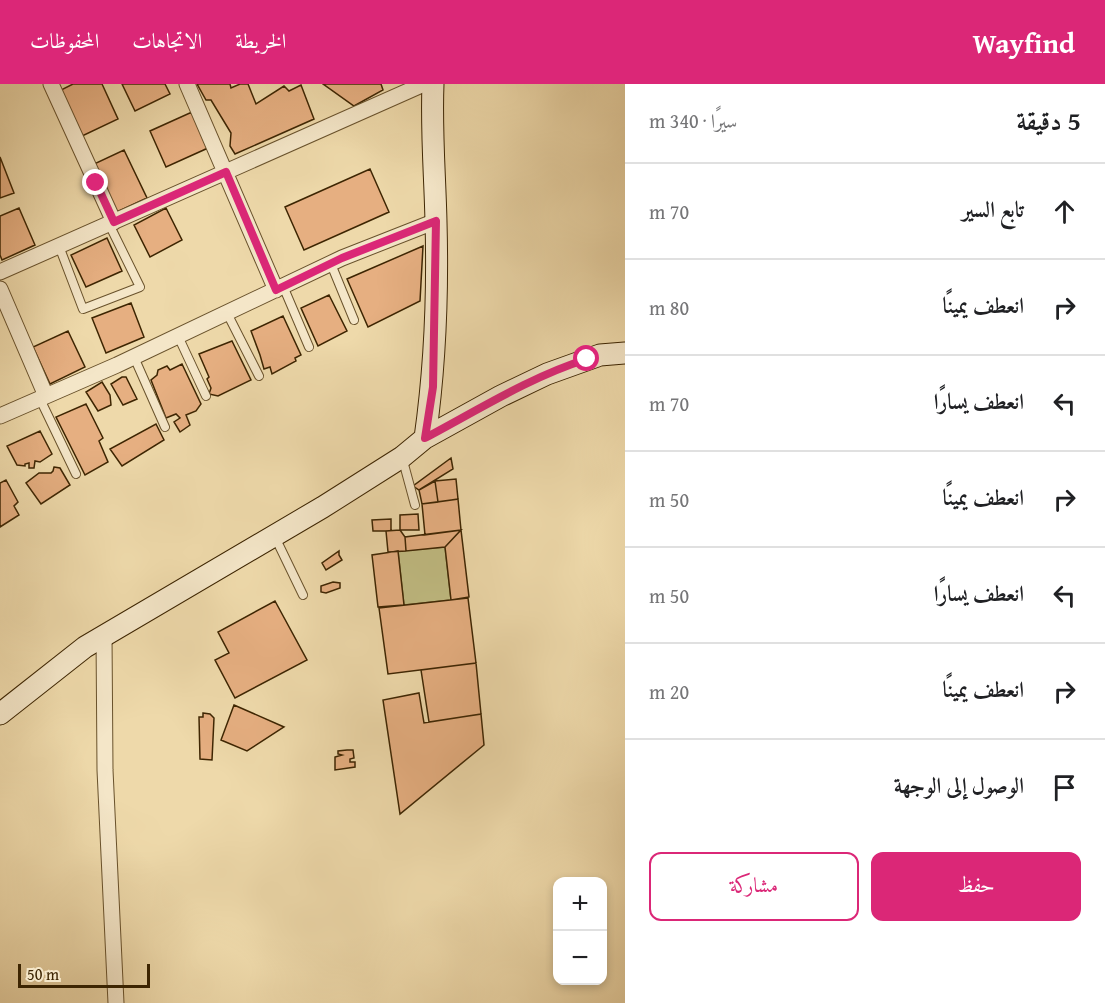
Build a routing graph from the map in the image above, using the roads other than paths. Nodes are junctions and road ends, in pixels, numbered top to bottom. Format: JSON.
{"nodes":[{"id":1,"x":51,"y":84,"type":"edge"},
{"id":2,"x":187,"y":84,"type":"edge"},
{"id":3,"x":424,"y":84,"type":"edge"},
{"id":4,"x":433,"y":84,"type":"edge"},
{"id":5,"x":226,"y":172,"type":"junction"},
{"id":6,"x":436,"y":221,"type":"junction"},
{"id":7,"x":112,"y":223,"type":"junction"},
{"id":8,"x":59,"y":246,"type":"junction"},
{"id":9,"x":331,"y":264,"type":"junction"},
{"id":10,"x":0,"y":272,"type":"edge"},
{"id":11,"x":280,"y":288,"type":"junction"},
{"id":12,"x":0,"y":289,"type":"edge"},
{"id":13,"x":227,"y":313,"type":"junction"},
{"id":14,"x":354,"y":320,"type":"dead end"},
{"id":15,"x":178,"y":336,"type":"junction"},
{"id":16,"x":309,"y":347,"type":"dead end"},
{"id":17,"x":625,"y":352,"type":"edge"},
{"id":18,"x":134,"y":357,"type":"junction"},
{"id":19,"x":259,"y":376,"type":"dead end"},
{"id":20,"x":206,"y":396,"type":"dead end"},
{"id":21,"x":43,"y":398,"type":"junction"},
{"id":22,"x":0,"y":416,"type":"edge"},
{"id":23,"x":165,"y":427,"type":"dead end"},
{"id":24,"x":425,"y":438,"type":"junction"},
{"id":25,"x":402,"y":457,"type":"junction"},
{"id":26,"x":76,"y":474,"type":"dead end"},
{"id":27,"x":415,"y":505,"type":"dead end"},
{"id":28,"x":274,"y":535,"type":"junction"},
{"id":29,"x":303,"y":596,"type":"dead end"},
{"id":30,"x":104,"y":635,"type":"junction"},
{"id":31,"x":0,"y":714,"type":"edge"},
{"id":32,"x":116,"y":1003,"type":"edge"}],
"edges":[{"from":1,"to":7,"type":"street"},
{"from":2,"to":5,"type":"street"},
{"from":3,"to":5,"type":"street"},
{"from":4,"to":6,"type":"street"},
{"from":5,"to":7,"type":"street"},
{"from":5,"to":11,"type":"street"},
{"from":6,"to":9,"type":"street"},
{"from":6,"to":24,"type":"street"},
{"from":7,"to":8,"type":"street"},
{"from":7,"to":8,"type":"lane"},
{"from":8,"to":10,"type":"street"},
{"from":9,"to":11,"type":"street"},
{"from":9,"to":14,"type":"lane"},
{"from":11,"to":13,"type":"street"},
{"from":11,"to":16,"type":"lane"},
{"from":12,"to":21,"type":"street"},
{"from":13,"to":15,"type":"street"},
{"from":13,"to":19,"type":"lane"},
{"from":15,"to":18,"type":"street"},
{"from":15,"to":20,"type":"lane"},
{"from":17,"to":24,"type":"street"},
{"from":18,"to":21,"type":"street"},
{"from":18,"to":23,"type":"lane"},
{"from":21,"to":22,"type":"street"},
{"from":21,"to":26,"type":"lane"},
{"from":24,"to":25,"type":"street"},
{"from":25,"to":27,"type":"lane"},
{"from":25,"to":28,"type":"street"},
{"from":28,"to":29,"type":"lane"},
{"from":28,"to":30,"type":"street"},
{"from":30,"to":31,"type":"street"},
{"from":30,"to":32,"type":"street"}]}
